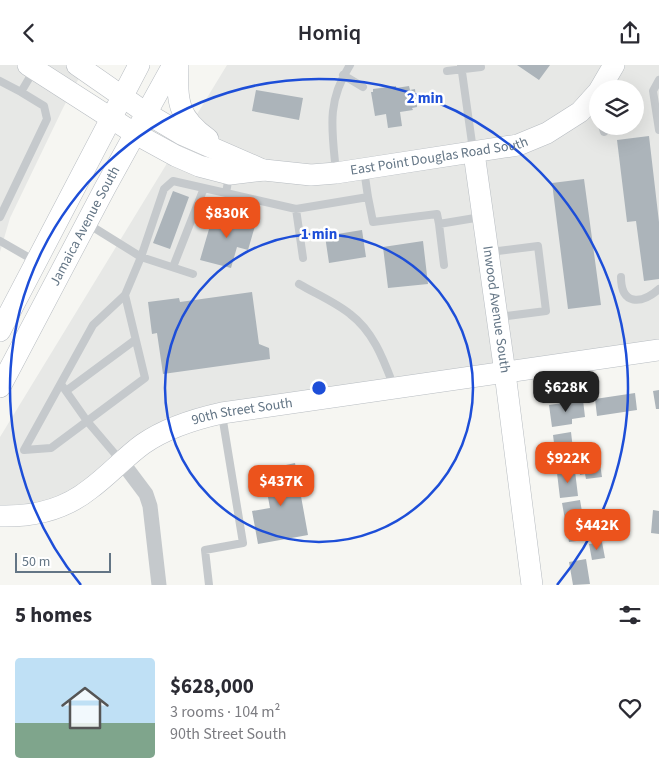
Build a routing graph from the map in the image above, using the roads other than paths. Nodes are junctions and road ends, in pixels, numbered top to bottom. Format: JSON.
{"nodes":[{"id":1,"x":77,"y":65,"type":"edge"},
{"id":2,"x":140,"y":65,"type":"edge"},
{"id":3,"x":173,"y":65,"type":"edge"},
{"id":4,"x":178,"y":65,"type":"edge"},
{"id":5,"x":350,"y":65,"type":"edge"},
{"id":6,"x":614,"y":65,"type":"edge"},
{"id":7,"x":31,"y":67,"type":"edge"},
{"id":8,"x":461,"y":67,"type":"edge"},
{"id":9,"x":481,"y":67,"type":"dead end"},
{"id":10,"x":447,"y":71,"type":"dead end"},
{"id":11,"x":343,"y":75,"type":"junction"},
{"id":12,"x":605,"y":80,"type":"edge"},
{"id":13,"x":659,"y":80,"type":"edge"},
{"id":14,"x":0,"y":81,"type":"edge"},
{"id":15,"x":363,"y":87,"type":"dead end"},
{"id":16,"x":21,"y":92,"type":"junction"},
{"id":17,"x":123,"y":97,"type":"junction"},
{"id":18,"x":589,"y":107,"type":"edge"},
{"id":19,"x":146,"y":113,"type":"junction"},
{"id":20,"x":112,"y":118,"type":"junction"},
{"id":21,"x":659,"y":130,"type":"edge"},
{"id":22,"x":134,"y":133,"type":"junction"},
{"id":23,"x":474,"y":153,"type":"junction"},
{"id":24,"x":364,"y":169,"type":"junction"},
{"id":25,"x":336,"y":173,"type":"junction"},
{"id":26,"x":228,"y":174,"type":"junction"},
{"id":27,"x":204,"y":188,"type":"junction"},
{"id":28,"x":368,"y":197,"type":"junction"},
{"id":29,"x":296,"y":209,"type":"junction"},
{"id":30,"x":1,"y":212,"type":"edge"},
{"id":31,"x":483,"y":217,"type":"junction"},
{"id":32,"x":86,"y":223,"type":"junction"},
{"id":33,"x":439,"y":224,"type":"junction"},
{"id":34,"x":0,"y":241,"type":"edge"},
{"id":35,"x":488,"y":253,"type":"junction"},
{"id":36,"x":141,"y":257,"type":"junction"},
{"id":37,"x":304,"y":258,"type":"dead end"},
{"id":38,"x":37,"y":262,"type":"junction"},
{"id":39,"x":444,"y":265,"type":"dead end"},
{"id":40,"x":173,"y":267,"type":"junction"},
{"id":41,"x":194,"y":274,"type":"dead end"},
{"id":42,"x":621,"y":277,"type":"dead end"},
{"id":43,"x":299,"y":284,"type":"dead end"},
{"id":44,"x":659,"y":289,"type":"edge"},
{"id":45,"x":124,"y":295,"type":"junction"},
{"id":46,"x":496,"y":318,"type":"junction"},
{"id":47,"x":0,"y":331,"type":"edge"},
{"id":48,"x":135,"y":340,"type":"junction"},
{"id":49,"x":659,"y":351,"type":"edge"},
{"id":50,"x":505,"y":373,"type":"junction"},
{"id":51,"x":61,"y":384,"type":"junction"},
{"id":52,"x":0,"y":387,"type":"edge"},
{"id":53,"x":395,"y":389,"type":"junction"},
{"id":54,"x":66,"y":391,"type":"junction"},
{"id":55,"x":222,"y":413,"type":"junction"},
{"id":56,"x":87,"y":421,"type":"junction"},
{"id":57,"x":122,"y":463,"type":"junction"},
{"id":58,"x":0,"y":516,"type":"edge"},
{"id":59,"x":158,"y":585,"type":"edge"},
{"id":60,"x":209,"y":585,"type":"edge"},
{"id":61,"x":532,"y":585,"type":"edge"}],
"edges":[{"from":1,"to":17,"type":"street","name":"East Point Douglas Road South"},
{"from":2,"to":17,"type":"street","name":"Jamaica Avenue South"},
{"from":3,"to":19,"type":"street","name":"Jamaica Avenue South"},
{"from":4,"to":26,"type":"street"},
{"from":5,"to":11,"type":"lane"},
{"from":6,"to":12,"type":"street"},
{"from":7,"to":16,"type":"lane"},
{"from":7,"to":20,"type":"street","name":"East Point Douglas Road South"},
{"from":8,"to":9,"type":"lane"},
{"from":8,"to":10,"type":"lane"},
{"from":8,"to":23,"type":"lane"},
{"from":11,"to":15,"type":"lane"},
{"from":11,"to":25,"type":"lane"},
{"from":13,"to":21,"type":"lane"},
{"from":14,"to":16,"type":"lane"},
{"from":16,"to":30,"type":"lane"},
{"from":17,"to":19,"type":"street","name":"East Point Douglas Road South"},
{"from":17,"to":20,"type":"street","name":"Jamaica Avenue South"},
{"from":18,"to":23,"type":"street","name":"East Point Douglas Road South"},
{"from":19,"to":22,"type":"street","name":"Jamaica Avenue South"},
{"from":19,"to":26,"type":"street","name":"East Point Douglas Road South"},
{"from":20,"to":22,"type":"street","name":"East Point Douglas Road South"},
{"from":20,"to":38,"type":"street","name":"Jamaica Avenue South"},
{"from":22,"to":26,"type":"street","name":"East Point Douglas Road South"},
{"from":22,"to":32,"type":"street","name":"Jamaica Avenue South"},
{"from":23,"to":24,"type":"street","name":"East Point Douglas Road South"},
{"from":23,"to":31,"type":"street","name":"Inwood Avenue South"},
{"from":24,"to":25,"type":"street","name":"East Point Douglas Road South"},
{"from":24,"to":28,"type":"lane"},
{"from":25,"to":26,"type":"street","name":"East Point Douglas Road South"},
{"from":26,"to":27,"type":"lane"},
{"from":26,"to":29,"type":"lane"},
{"from":27,"to":36,"type":"lane"},
{"from":27,"to":40,"type":"lane"},
{"from":28,"to":29,"type":"lane"},
{"from":28,"to":33,"type":"lane"},
{"from":29,"to":37,"type":"lane"},
{"from":31,"to":33,"type":"lane"},
{"from":31,"to":35,"type":"street","name":"Inwood Avenue South"},
{"from":32,"to":36,"type":"lane"},
{"from":32,"to":52,"type":"street","name":"Jamaica Avenue South"},
{"from":33,"to":39,"type":"lane"},
{"from":34,"to":38,"type":"lane"},
{"from":35,"to":46,"type":"street","name":"Inwood Avenue South"},
{"from":35,"to":46,"type":"lane"},
{"from":36,"to":40,"type":"lane"},
{"from":36,"to":45,"type":"lane"},
{"from":38,"to":47,"type":"street","name":"Jamaica Avenue South"},
{"from":40,"to":41,"type":"lane"},
{"from":42,"to":44,"type":"lane"},
{"from":43,"to":53,"type":"lane"},
{"from":45,"to":48,"type":"lane"},
{"from":45,"to":51,"type":"lane"},
{"from":46,"to":50,"type":"street","name":"Inwood Avenue South"},
{"from":48,"to":54,"type":"lane"},
{"from":48,"to":56,"type":"lane"},
{"from":49,"to":50,"type":"street","name":"90th Street South"},
{"from":50,"to":53,"type":"street","name":"90th Street South"},
{"from":50,"to":61,"type":"street","name":"Inwood Avenue South"},
{"from":51,"to":54,"type":"lane"},
{"from":51,"to":56,"type":"lane"},
{"from":53,"to":55,"type":"street","name":"90th Street South"},
{"from":54,"to":56,"type":"lane"},
{"from":55,"to":57,"type":"street","name":"90th Street South"},
{"from":55,"to":60,"type":"lane"},
{"from":56,"to":57,"type":"lane"},
{"from":57,"to":58,"type":"street","name":"90th Street South"},
{"from":57,"to":59,"type":"street"}]}
